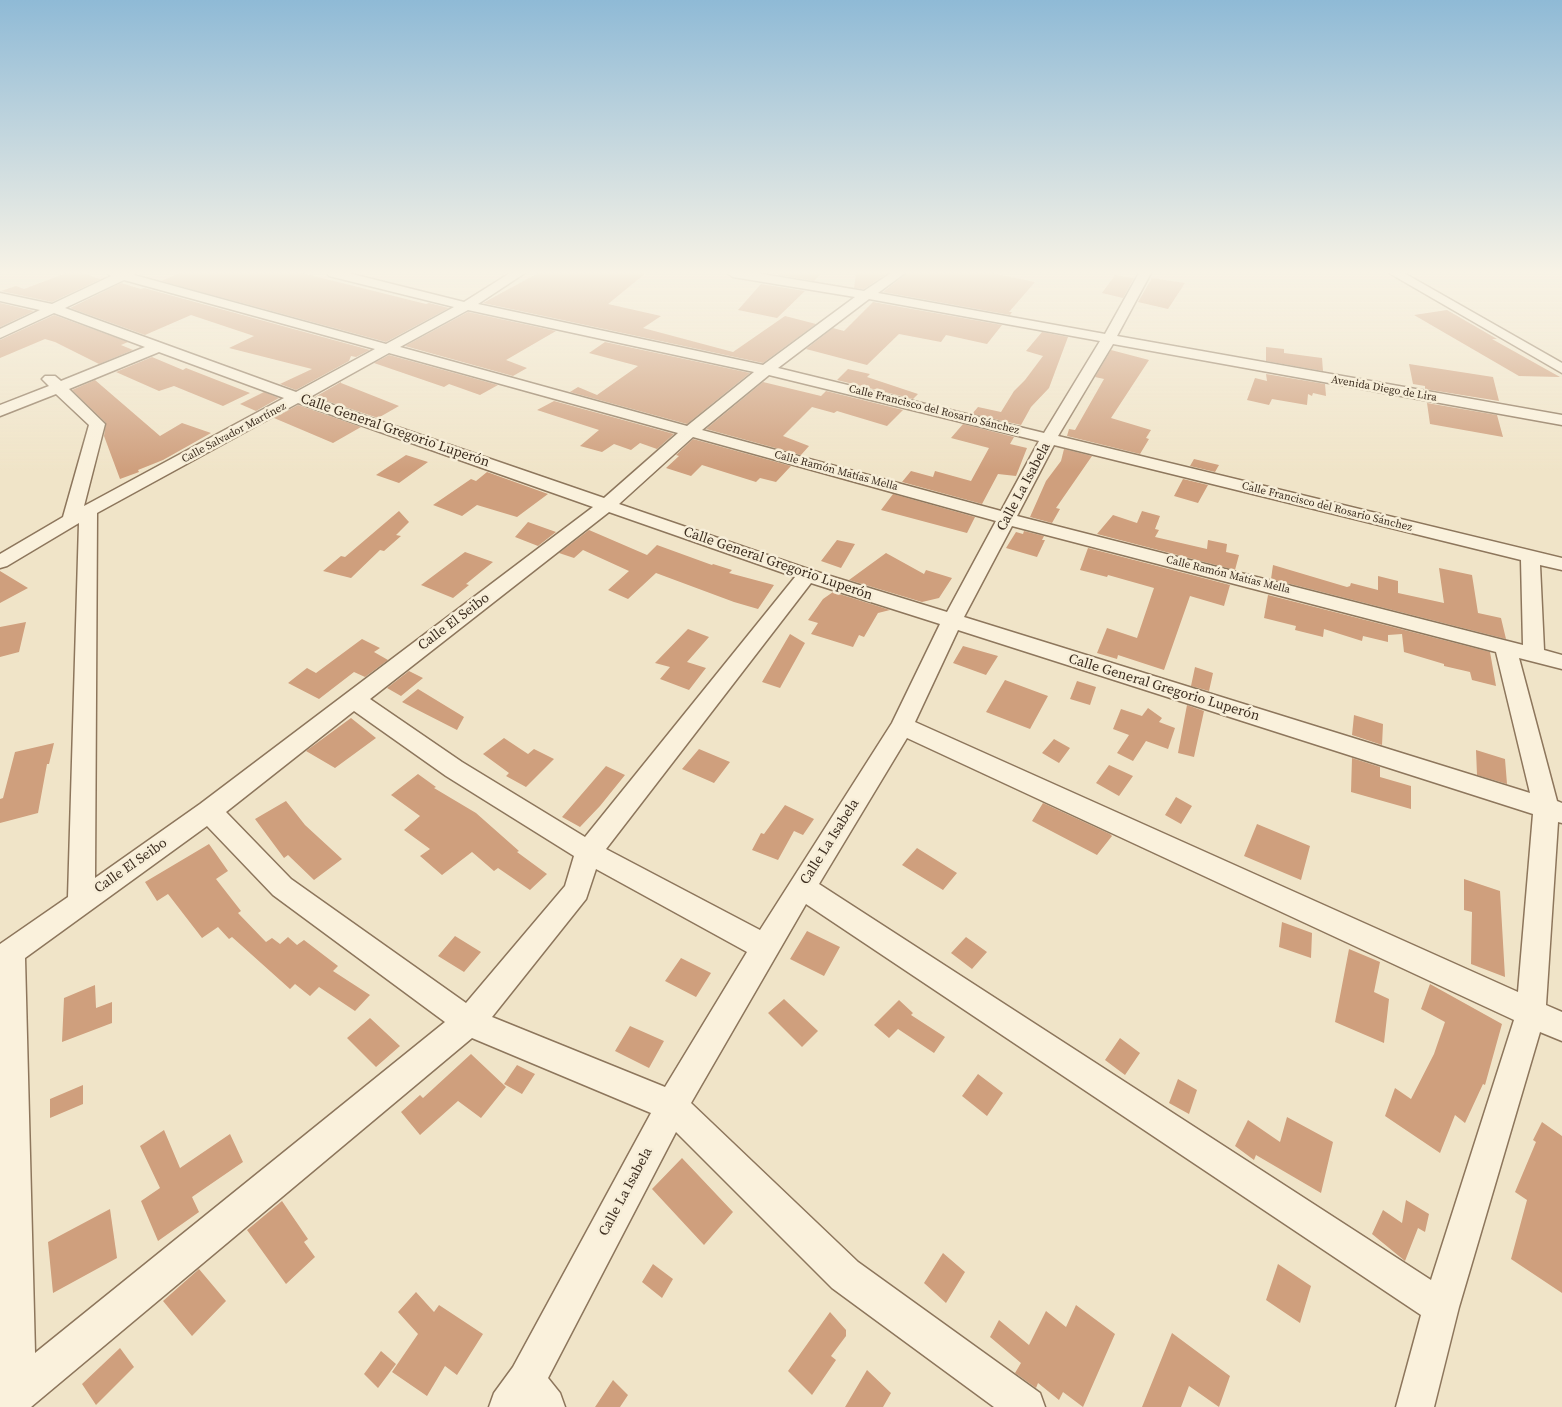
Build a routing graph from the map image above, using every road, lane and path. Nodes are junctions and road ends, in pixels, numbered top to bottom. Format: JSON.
{"nodes":[{"id":1,"x":135,"y":339,"type":"edge"},
{"id":2,"x":354,"y":339,"type":"edge"},
{"id":3,"x":405,"y":339,"type":"edge"},
{"id":4,"x":619,"y":339,"type":"edge"},
{"id":5,"x":808,"y":339,"type":"edge"},
{"id":6,"x":1101,"y":339,"type":"edge"},
{"id":7,"x":1509,"y":339,"type":"edge"},
{"id":8,"x":1108,"y":340,"type":"junction"},
{"id":9,"x":158,"y":347,"type":"junction"},
{"id":10,"x":388,"y":348,"type":"junction"},
{"id":11,"x":1562,"y":369,"type":"edge"},
{"id":12,"x":766,"y":370,"type":"junction"},
{"id":13,"x":55,"y":383,"type":"junction"},
{"id":14,"x":298,"y":398,"type":"junction"},
{"id":15,"x":0,"y":411,"type":"edge"},
{"id":16,"x":1562,"y":420,"type":"edge"},
{"id":17,"x":690,"y":431,"type":"junction"},
{"id":18,"x":1049,"y":438,"type":"junction"},
{"id":19,"x":607,"y":505,"type":"junction"},
{"id":20,"x":80,"y":516,"type":"junction"},
{"id":21,"x":1008,"y":519,"type":"junction"},
{"id":22,"x":1530,"y":557,"type":"junction"},
{"id":23,"x":0,"y":562,"type":"edge"},
{"id":24,"x":1562,"y":564,"type":"edge"},
{"id":25,"x":806,"y":575,"type":"junction"},
{"id":26,"x":952,"y":621,"type":"junction"},
{"id":27,"x":1505,"y":647,"type":"junction"},
{"id":28,"x":1534,"y":654,"type":"junction"},
{"id":29,"x":1562,"y":662,"type":"edge"},
{"id":30,"x":353,"y":699,"type":"junction"},
{"id":31,"x":902,"y":726,"type":"junction"},
{"id":32,"x":209,"y":811,"type":"junction"},
{"id":33,"x":1554,"y":811,"type":"edge"},
{"id":34,"x":588,"y":852,"type":"junction"},
{"id":35,"x":802,"y":887,"type":"junction"},
{"id":36,"x":81,"y":902,"type":"junction"},
{"id":37,"x":765,"y":947,"type":"junction"},
{"id":38,"x":5,"y":957,"type":"edge"},
{"id":39,"x":1531,"y":1012,"type":"junction"},
{"id":40,"x":469,"y":1022,"type":"junction"},
{"id":41,"x":1562,"y":1027,"type":"edge"},
{"id":42,"x":672,"y":1106,"type":"junction"},
{"id":43,"x":1441,"y":1307,"type":"junction"},
{"id":44,"x":527,"y":1398,"type":"edge"},
{"id":45,"x":9,"y":1400,"type":"edge"},
{"id":46,"x":1026,"y":1407,"type":"edge"},
{"id":47,"x":1415,"y":1407,"type":"edge"}],
"edges":[{"from":1,"to":9,"type":"street","name":"Calle General Gregorio Luperón"},
{"from":2,"to":10,"type":"street","name":"Calle Ramón Matías Mella"},
{"from":3,"to":10,"type":"street","name":"Calle Salvador Martínez"},
{"from":4,"to":12,"type":"street","name":"Calle Francisco del Rosario Sánchez"},
{"from":5,"to":12,"type":"street","name":"Calle El Seibo"},
{"from":6,"to":8,"type":"street","name":"Avenida Diego de Lira"},
{"from":7,"to":11,"type":"street"},
{"from":8,"to":16,"type":"street","name":"Avenida Diego de Lira"},
{"from":8,"to":18,"type":"street","name":"Calle La Isabela"},
{"from":9,"to":13,"type":"street"},
{"from":9,"to":14,"type":"street","name":"Calle General Gregorio Luperón"},
{"from":10,"to":14,"type":"street","name":"Calle Salvador Martínez"},
{"from":10,"to":17,"type":"street","name":"Calle Ramón Matías Mella"},
{"from":12,"to":17,"type":"street","name":"Calle El Seibo"},
{"from":12,"to":18,"type":"street","name":"Calle Francisco del Rosario Sánchez"},
{"from":13,"to":15,"type":"street"},
{"from":13,"to":20,"type":"street"},
{"from":14,"to":19,"type":"street","name":"Calle General Gregorio Luperón"},
{"from":14,"to":20,"type":"street","name":"Calle Salvador Martínez"},
{"from":17,"to":19,"type":"street","name":"Calle El Seibo"},
{"from":17,"to":21,"type":"street","name":"Calle Ramón Matías Mella"},
{"from":18,"to":21,"type":"street","name":"Calle La Isabela"},
{"from":18,"to":22,"type":"street","name":"Calle Francisco del Rosario Sánchez"},
{"from":19,"to":25,"type":"street","name":"Calle General Gregorio Luperón"},
{"from":19,"to":30,"type":"street","name":"Calle El Seibo"},
{"from":20,"to":23,"type":"street","name":"Calle Salvador Martínez"},
{"from":20,"to":36,"type":"street"},
{"from":21,"to":26,"type":"street","name":"Calle La Isabela"},
{"from":21,"to":27,"type":"street","name":"Calle Ramón Matías Mella"},
{"from":22,"to":24,"type":"street","name":"Calle Francisco del Rosario Sánchez"},
{"from":22,"to":28,"type":"street"},
{"from":25,"to":26,"type":"street","name":"Calle General Gregorio Luperón"},
{"from":25,"to":34,"type":"street"},
{"from":26,"to":31,"type":"street","name":"Calle La Isabela"},
{"from":26,"to":33,"type":"street","name":"Calle General Gregorio Luperón"},
{"from":27,"to":28,"type":"street","name":"Calle Ramón Matías Mella"},
{"from":27,"to":33,"type":"street"},
{"from":28,"to":29,"type":"street","name":"Calle Ramón Matías Mella"},
{"from":30,"to":32,"type":"street","name":"Calle El Seibo"},
{"from":30,"to":34,"type":"street"},
{"from":31,"to":35,"type":"street","name":"Calle La Isabela"},
{"from":31,"to":39,"type":"street"},
{"from":32,"to":36,"type":"street","name":"Calle El Seibo"},
{"from":32,"to":40,"type":"street"},
{"from":33,"to":39,"type":"street"},
{"from":34,"to":37,"type":"street"},
{"from":34,"to":40,"type":"street"},
{"from":35,"to":37,"type":"street","name":"Calle La Isabela"},
{"from":35,"to":43,"type":"street"},
{"from":36,"to":38,"type":"street","name":"Calle El Seibo"},
{"from":37,"to":42,"type":"street","name":"Calle La Isabela"},
{"from":38,"to":45,"type":"street"},
{"from":39,"to":41,"type":"street"},
{"from":39,"to":43,"type":"street"},
{"from":40,"to":42,"type":"street"},
{"from":40,"to":45,"type":"street"},
{"from":42,"to":44,"type":"street","name":"Calle La Isabela"},
{"from":42,"to":46,"type":"street"},
{"from":43,"to":47,"type":"street"}]}
